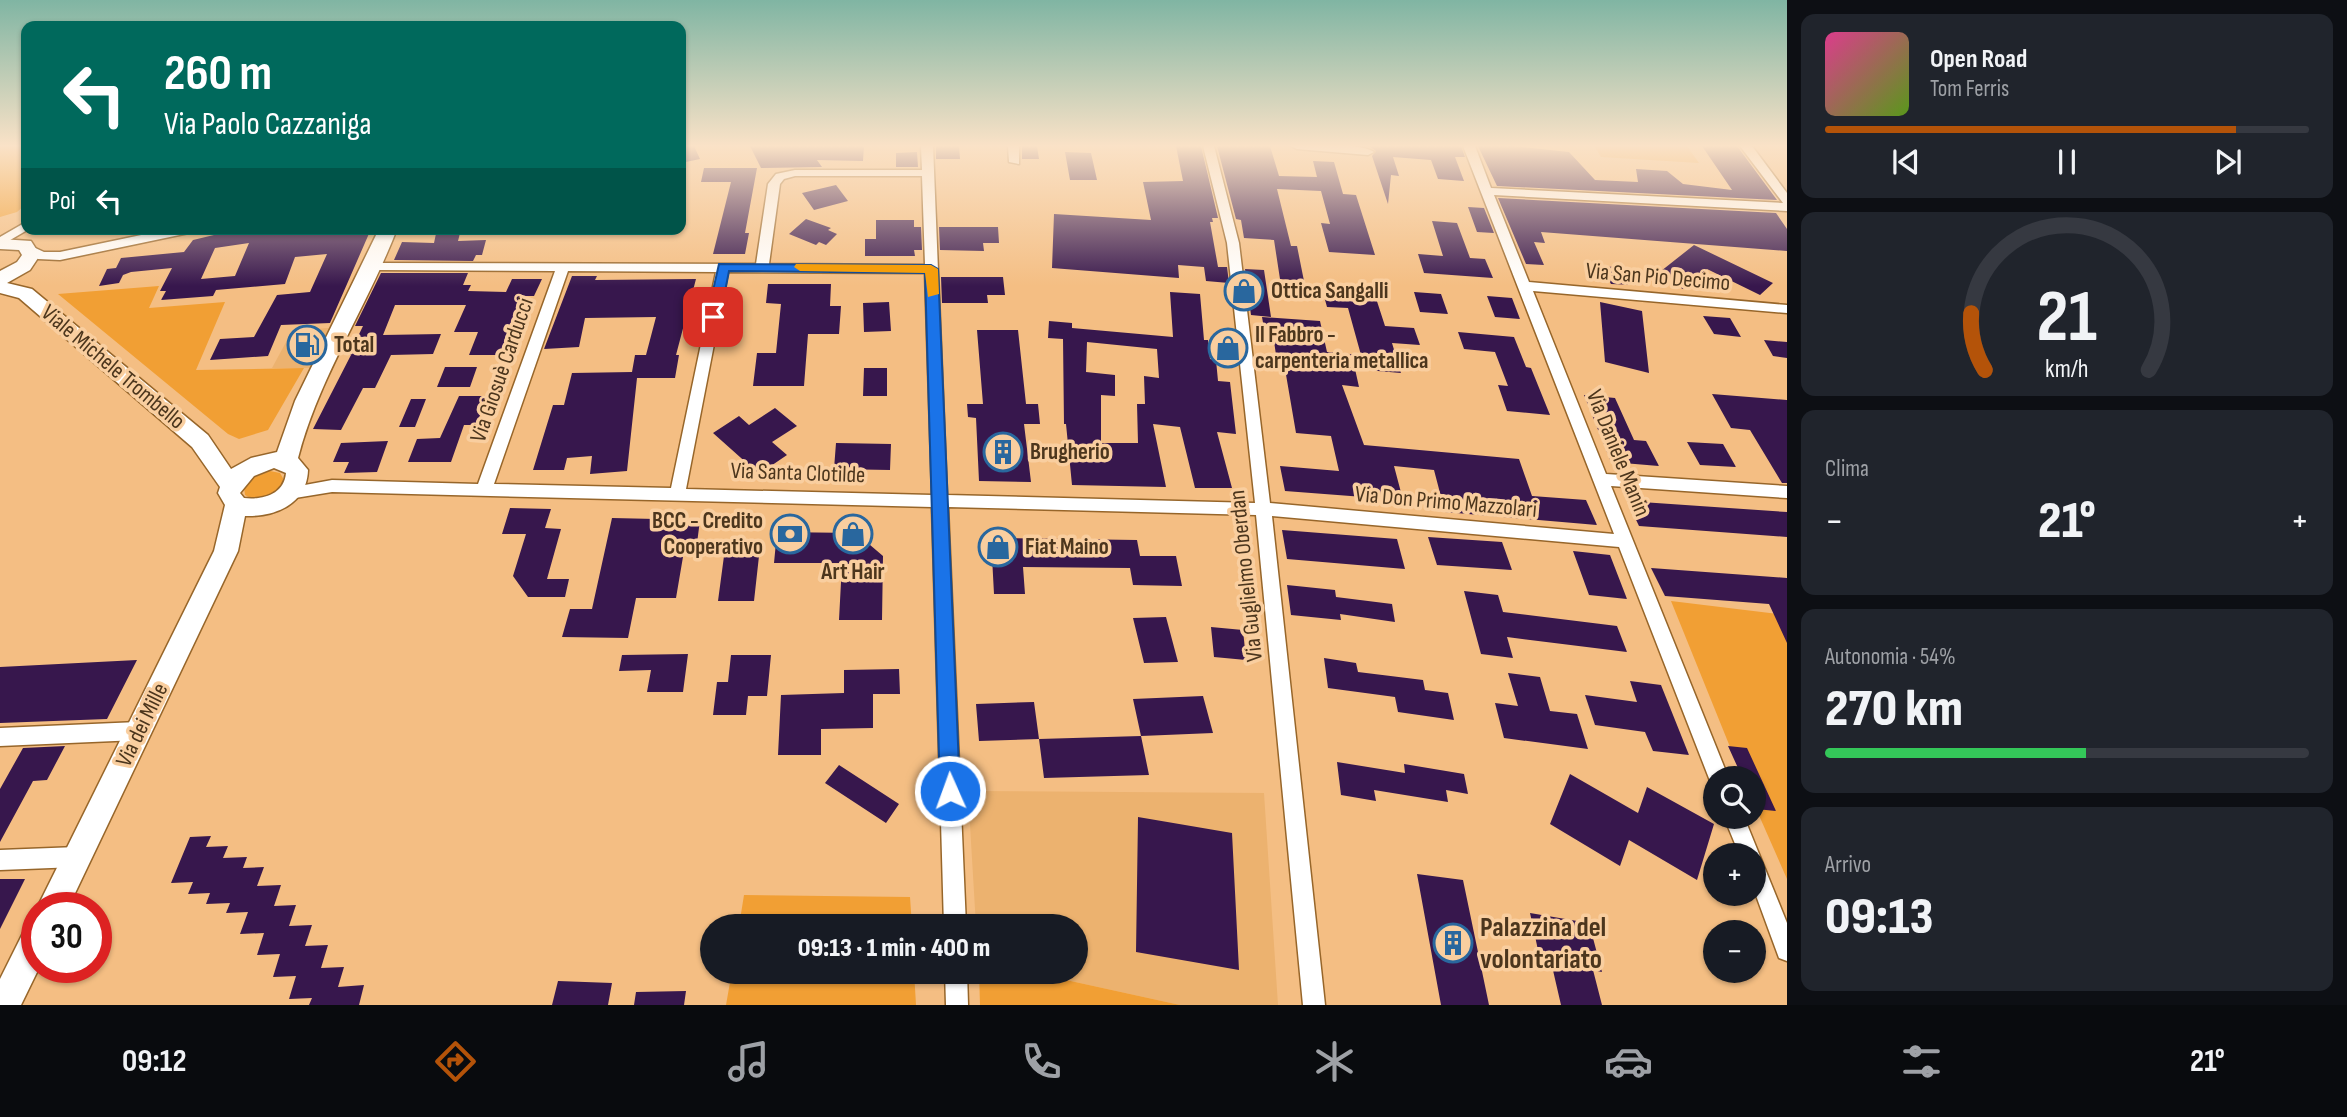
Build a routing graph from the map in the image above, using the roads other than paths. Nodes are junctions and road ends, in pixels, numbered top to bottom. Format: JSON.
{"nodes":[{"id":1,"x":773,"y":193,"type":"edge"},
{"id":2,"x":929,"y":193,"type":"edge"},
{"id":3,"x":1220,"y":193,"type":"edge"},
{"id":4,"x":1488,"y":193,"type":"edge"},
{"id":5,"x":1523,"y":193,"type":"edge"},
{"id":6,"x":1787,"y":207,"type":"edge"},
{"id":7,"x":21,"y":229,"type":"edge"},
{"id":8,"x":160,"y":235,"type":"edge"},
{"id":9,"x":386,"y":235,"type":"edge"},
{"id":10,"x":30,"y":241,"type":"edge"},
{"id":11,"x":0,"y":243,"type":"edge"},
{"id":12,"x":375,"y":266,"type":"junction"},
{"id":13,"x":564,"y":266,"type":"junction"},
{"id":14,"x":723,"y":267,"type":"junction"},
{"id":15,"x":762,"y":267,"type":"junction"},
{"id":16,"x":931,"y":269,"type":"junction"},
{"id":17,"x":8,"y":276,"type":"edge"},
{"id":18,"x":1524,"y":286,"type":"junction"},
{"id":19,"x":0,"y":287,"type":"edge"},
{"id":20,"x":25,"y":293,"type":"junction"},
{"id":21,"x":1787,"y":309,"type":"edge"},
{"id":22,"x":299,"y":413,"type":"junction"},
{"id":23,"x":200,"y":441,"type":"junction"},
{"id":24,"x":260,"y":463,"type":"junction"},
{"id":25,"x":291,"y":477,"type":"junction"},
{"id":26,"x":1601,"y":479,"type":"junction"},
{"id":27,"x":484,"y":489,"type":"junction"},
{"id":28,"x":678,"y":492,"type":"junction"},
{"id":29,"x":1787,"y":492,"type":"edge"},
{"id":30,"x":233,"y":496,"type":"junction"},
{"id":31,"x":940,"y":499,"type":"junction"},
{"id":32,"x":266,"y":506,"type":"junction"},
{"id":33,"x":1264,"y":509,"type":"junction"},
{"id":34,"x":231,"y":541,"type":"junction"},
{"id":35,"x":1625,"y":541,"type":"junction"},
{"id":36,"x":138,"y":731,"type":"junction"},
{"id":37,"x":0,"y":737,"type":"edge"},
{"id":38,"x":1714,"y":766,"type":"edge"},
{"id":39,"x":77,"y":857,"type":"junction"},
{"id":40,"x":0,"y":860,"type":"edge"},
{"id":41,"x":60,"y":892,"type":"edge"},
{"id":42,"x":1766,"y":896,"type":"edge"},
{"id":43,"x":955,"y":914,"type":"edge"},
{"id":44,"x":1787,"y":950,"type":"edge"},
{"id":45,"x":21,"y":970,"type":"edge"},
{"id":46,"x":956,"y":984,"type":"edge"},
{"id":47,"x":4,"y":1005,"type":"edge"},
{"id":48,"x":957,"y":1005,"type":"edge"},
{"id":49,"x":1314,"y":1005,"type":"edge"}],
"edges":[{"from":1,"to":15,"type":"street"},
{"from":2,"to":16,"type":"street"},
{"from":3,"to":33,"type":"street","name":"Via Guglielmo Oberdan"},
{"from":4,"to":18,"type":"street","name":"Via Daniele Manin"},
{"from":5,"to":6,"type":"street"},
{"from":7,"to":11,"type":"street"},
{"from":8,"to":10,"type":"street"},
{"from":9,"to":12,"type":"main road"},
{"from":10,"to":11,"type":"main road"},
{"from":10,"to":17,"type":"main road"},
{"from":12,"to":13,"type":"street"},
{"from":12,"to":22,"type":"main road"},
{"from":13,"to":14,"type":"street"},
{"from":13,"to":27,"type":"street","name":"Via Giosuè Carducci"},
{"from":14,"to":15,"type":"street"},
{"from":14,"to":28,"type":"street"},
{"from":15,"to":16,"type":"street"},
{"from":16,"to":31,"type":"street"},
{"from":17,"to":20,"type":"main road","name":"Viale Michele Trombello"},
{"from":18,"to":21,"type":"street","name":"Via San Pio Decimo"},
{"from":18,"to":26,"type":"street","name":"Via Daniele Manin"},
{"from":19,"to":20,"type":"main road","name":"Viale Michele Trombello"},
{"from":20,"to":23,"type":"main road","name":"Viale Michele Trombello"},
{"from":22,"to":24,"type":"main road"},
{"from":22,"to":25,"type":"main road"},
{"from":23,"to":24,"type":"main road","name":"Viale Michele Trombello"},
{"from":23,"to":30,"type":"main road","name":"Viale Michele Trombello"},
{"from":24,"to":25,"type":"main road","name":"Viale Michele Trombello"},
{"from":24,"to":30,"type":"main road"},
{"from":25,"to":27,"type":"street","name":"Via Santa Clotilde"},
{"from":25,"to":32,"type":"main road","name":"Via dei Mille"},
{"from":26,"to":29,"type":"street"},
{"from":26,"to":35,"type":"street","name":"Via Daniele Manin"},
{"from":27,"to":28,"type":"street","name":"Via Santa Clotilde"},
{"from":28,"to":31,"type":"street","name":"Via Santa Clotilde"},
{"from":30,"to":32,"type":"main road"},
{"from":30,"to":34,"type":"main road","name":"Via dei Mille"},
{"from":31,"to":33,"type":"street","name":"Via Santa Clotilde"},
{"from":31,"to":43,"type":"street"},
{"from":32,"to":34,"type":"main road","name":"Via dei Mille"},
{"from":33,"to":35,"type":"street","name":"Via Don Primo Mazzolari"},
{"from":33,"to":49,"type":"street","name":"Via Guglielmo Oberdan"},
{"from":34,"to":36,"type":"main road","name":"Via dei Mille"},
{"from":35,"to":38,"type":"street","name":"Via Daniele Manin"},
{"from":36,"to":37,"type":"street"},
{"from":36,"to":39,"type":"main road","name":"Via dei Mille"},
{"from":39,"to":40,"type":"street"},
{"from":39,"to":41,"type":"main road","name":"Via dei Mille"},
{"from":42,"to":44,"type":"street"},
{"from":45,"to":47,"type":"main road"},
{"from":46,"to":48,"type":"street"}]}
